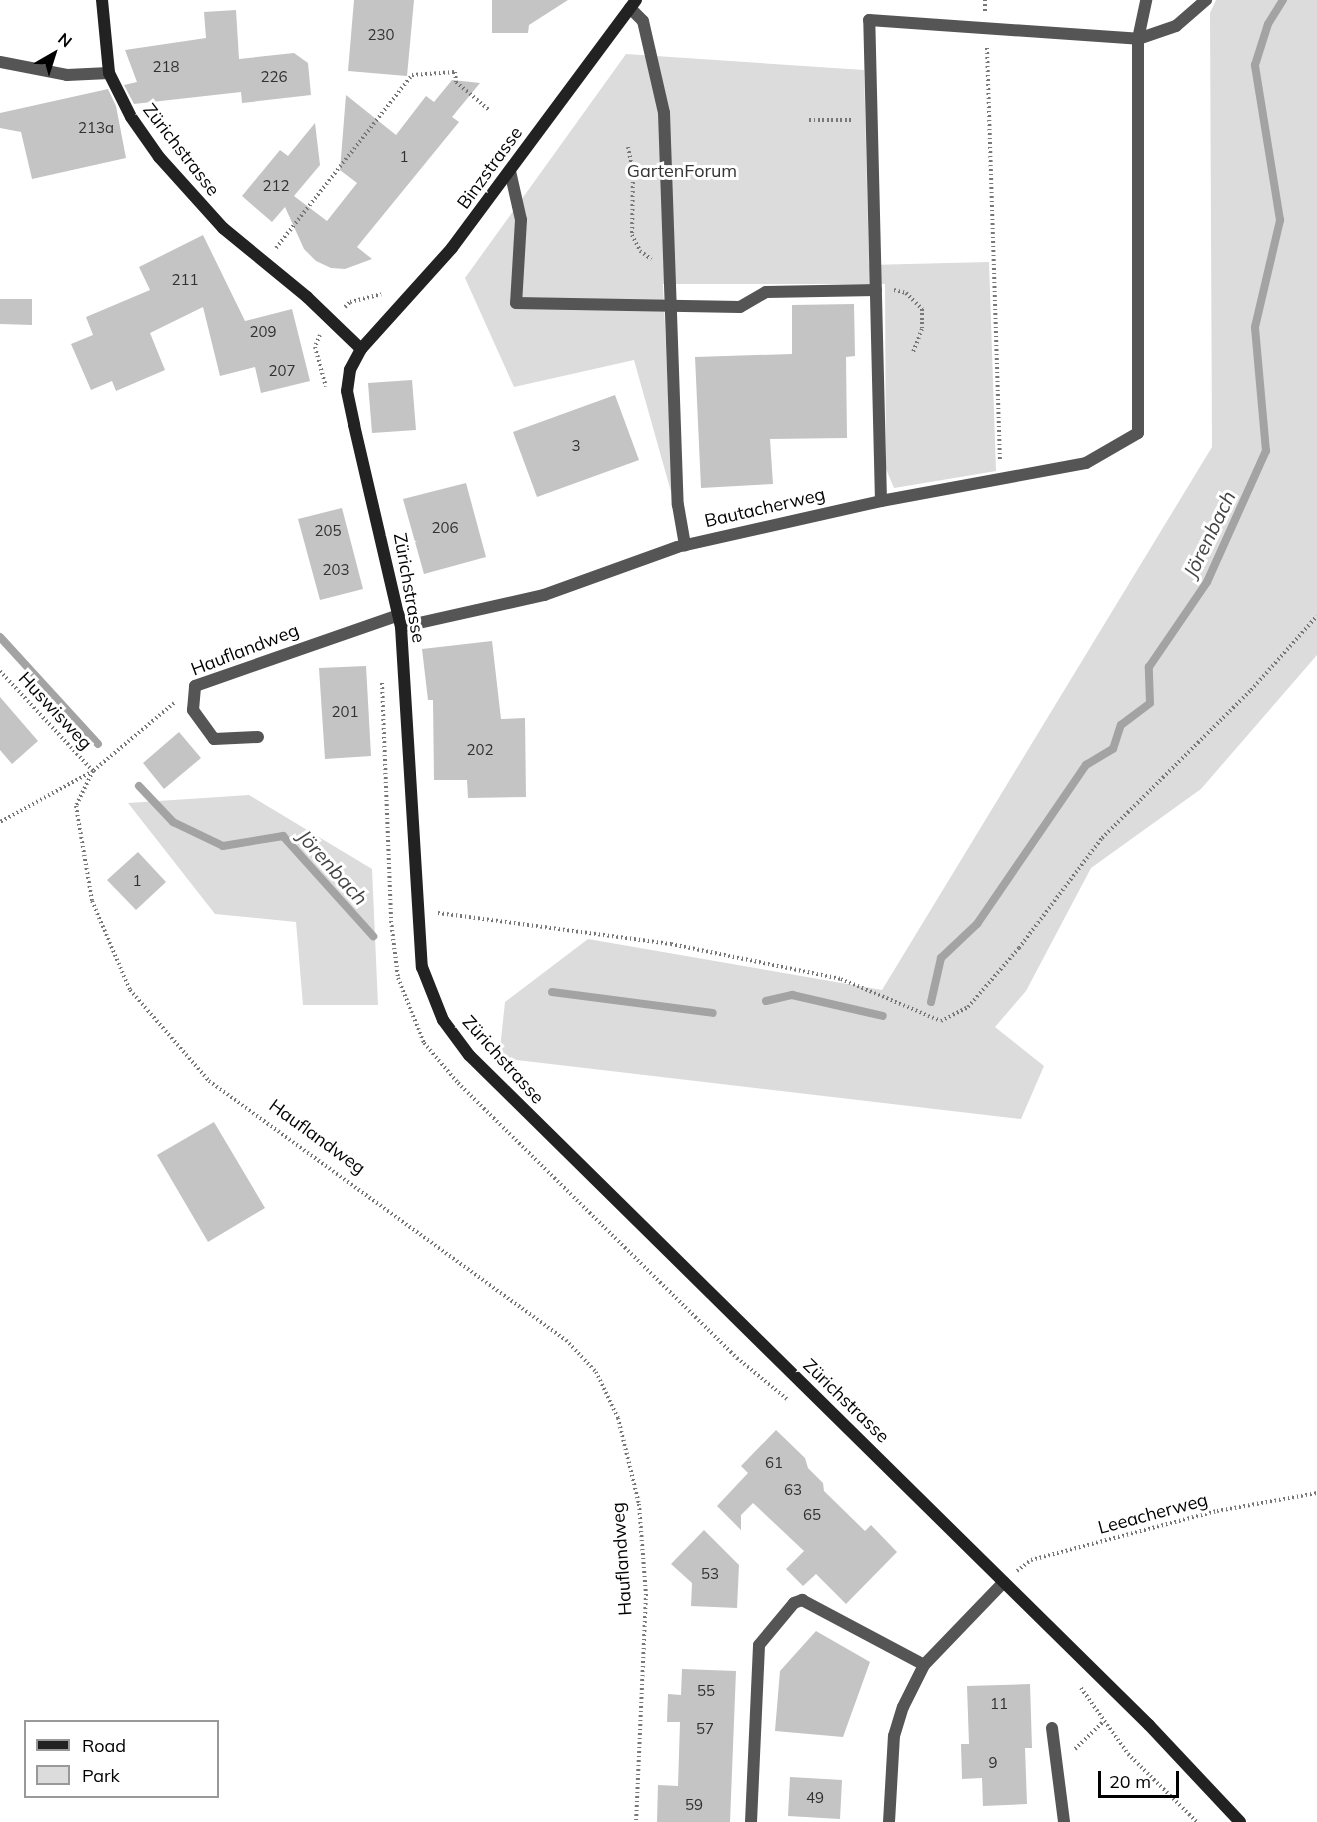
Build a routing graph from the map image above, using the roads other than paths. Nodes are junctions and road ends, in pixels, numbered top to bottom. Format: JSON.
{"nodes":[{"id":1,"x":102,"y":0,"type":"edge"},
{"id":2,"x":1146,"y":0,"type":"edge"},
{"id":3,"x":1206,"y":0,"type":"edge"},
{"id":4,"x":633,"y":4,"type":"edge"},
{"id":5,"x":1138,"y":39,"type":"junction"},
{"id":6,"x":0,"y":62,"type":"edge"},
{"id":7,"x":109,"y":73,"type":"junction"},
{"id":8,"x":510,"y":171,"type":"junction"},
{"id":9,"x":876,"y":290,"type":"junction"},
{"id":10,"x":670,"y":306,"type":"junction"},
{"id":11,"x":361,"y":349,"type":"junction"},
{"id":12,"x":881,"y":501,"type":"junction"},
{"id":13,"x":685,"y":545,"type":"junction"},
{"id":14,"x":400,"y":621,"type":"junction"},
{"id":15,"x":258,"y":737,"type":"dead end"},
{"id":16,"x":1004,"y":1582,"type":"junction"},
{"id":17,"x":924,"y":1665,"type":"junction"},
{"id":18,"x":1052,"y":1728,"type":"dead end"},
{"id":19,"x":751,"y":1822,"type":"edge"},
{"id":20,"x":889,"y":1822,"type":"edge"},
{"id":21,"x":1064,"y":1822,"type":"edge"},
{"id":22,"x":1240,"y":1822,"type":"edge"}],
"edges":[{"from":1,"to":7,"type":"main road","name":"Zürichstrasse"},
{"from":2,"to":5,"type":"street"},
{"from":3,"to":5,"type":"street"},
{"from":4,"to":8,"type":"main road","name":"Binzstrasse"},
{"from":4,"to":10,"type":"street"},
{"from":5,"to":9,"type":"street"},
{"from":5,"to":12,"type":"street","name":"Bautacherweg"},
{"from":6,"to":7,"type":"street"},
{"from":7,"to":11,"type":"main road","name":"Zürichstrasse"},
{"from":8,"to":10,"type":"street"},
{"from":8,"to":11,"type":"main road","name":"Binzstrasse"},
{"from":9,"to":10,"type":"street"},
{"from":9,"to":12,"type":"street"},
{"from":10,"to":13,"type":"street"},
{"from":11,"to":14,"type":"main road","name":"Zürichstrasse"},
{"from":12,"to":13,"type":"street","name":"Bautacherweg"},
{"from":13,"to":14,"type":"street","name":"Bautacherweg"},
{"from":14,"to":15,"type":"street","name":"Hauflandweg"},
{"from":14,"to":16,"type":"main road","name":"Zürichstrasse"},
{"from":16,"to":17,"type":"street"},
{"from":16,"to":22,"type":"main road","name":"Zürichstrasse"},
{"from":17,"to":19,"type":"street"},
{"from":17,"to":20,"type":"street"},
{"from":18,"to":21,"type":"street"}]}
